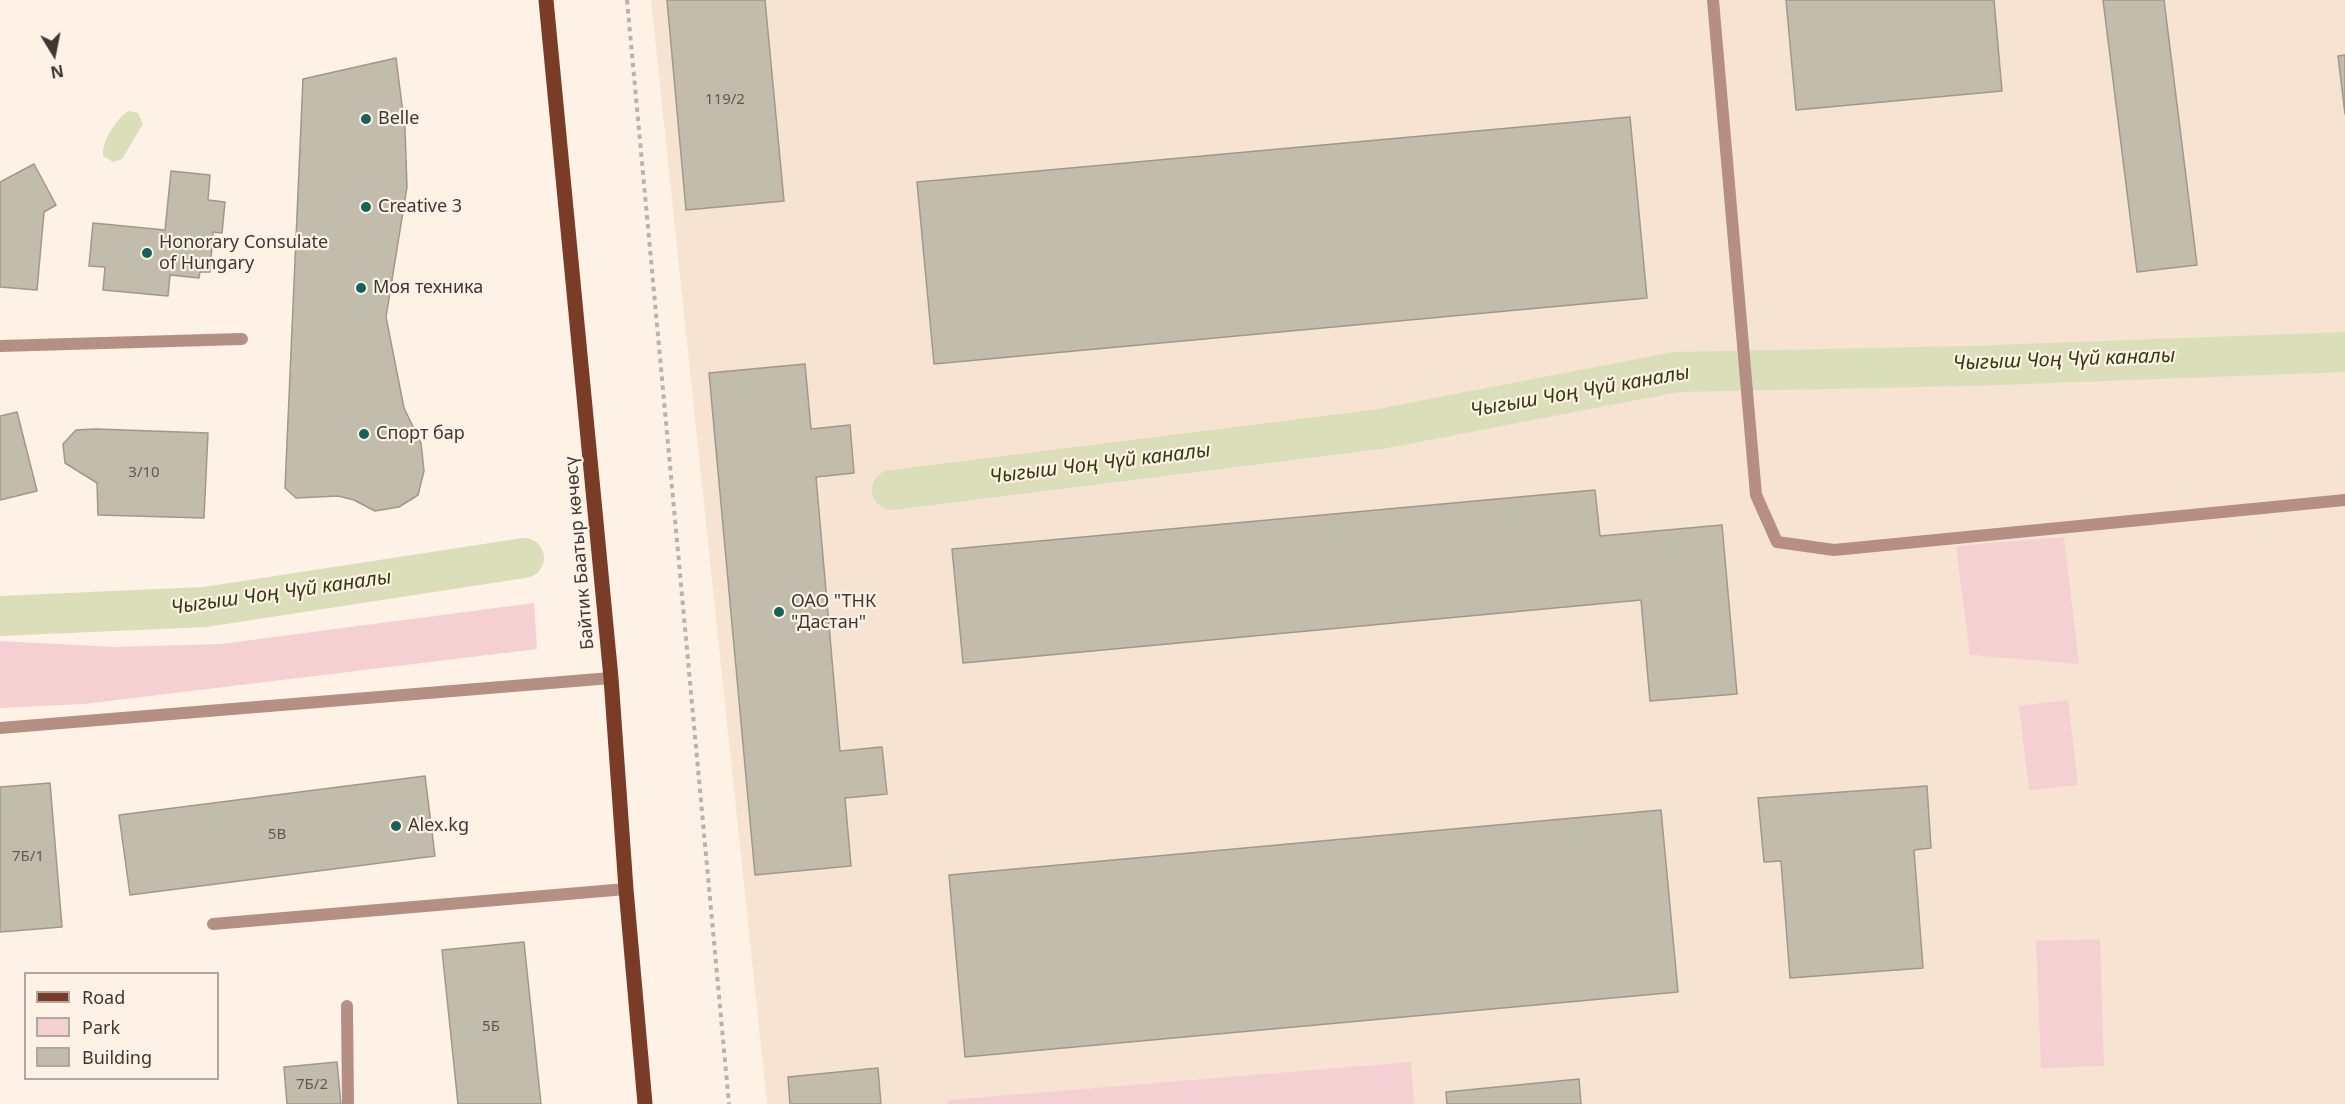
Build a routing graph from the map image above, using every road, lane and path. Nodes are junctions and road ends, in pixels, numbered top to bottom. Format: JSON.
{"nodes":[{"id":1,"x":546,"y":0,"type":"edge"},
{"id":2,"x":627,"y":0,"type":"edge"},
{"id":3,"x":1713,"y":0,"type":"edge"},
{"id":4,"x":242,"y":339,"type":"dead end"},
{"id":5,"x":0,"y":346,"type":"edge"},
{"id":6,"x":2345,"y":500,"type":"edge"},
{"id":7,"x":611,"y":678,"type":"junction"},
{"id":8,"x":0,"y":728,"type":"edge"},
{"id":9,"x":626,"y":889,"type":"junction"},
{"id":10,"x":213,"y":924,"type":"dead end"},
{"id":11,"x":347,"y":1006,"type":"dead end"},
{"id":12,"x":348,"y":1104,"type":"edge"},
{"id":13,"x":645,"y":1104,"type":"edge"},
{"id":14,"x":729,"y":1104,"type":"edge"}],
"edges":[{"from":1,"to":7,"type":"main road","name":"Байтик Баатыр көчөсү"},
{"from":2,"to":14,"type":"path"},
{"from":3,"to":6,"type":"street"},
{"from":4,"to":5,"type":"street"},
{"from":7,"to":8,"type":"street"},
{"from":7,"to":9,"type":"main road","name":"Байтик Баатыр көчөсү"},
{"from":9,"to":10,"type":"street"},
{"from":9,"to":13,"type":"main road","name":"Байтик Баатыр көчөсү"},
{"from":11,"to":12,"type":"street"}]}
